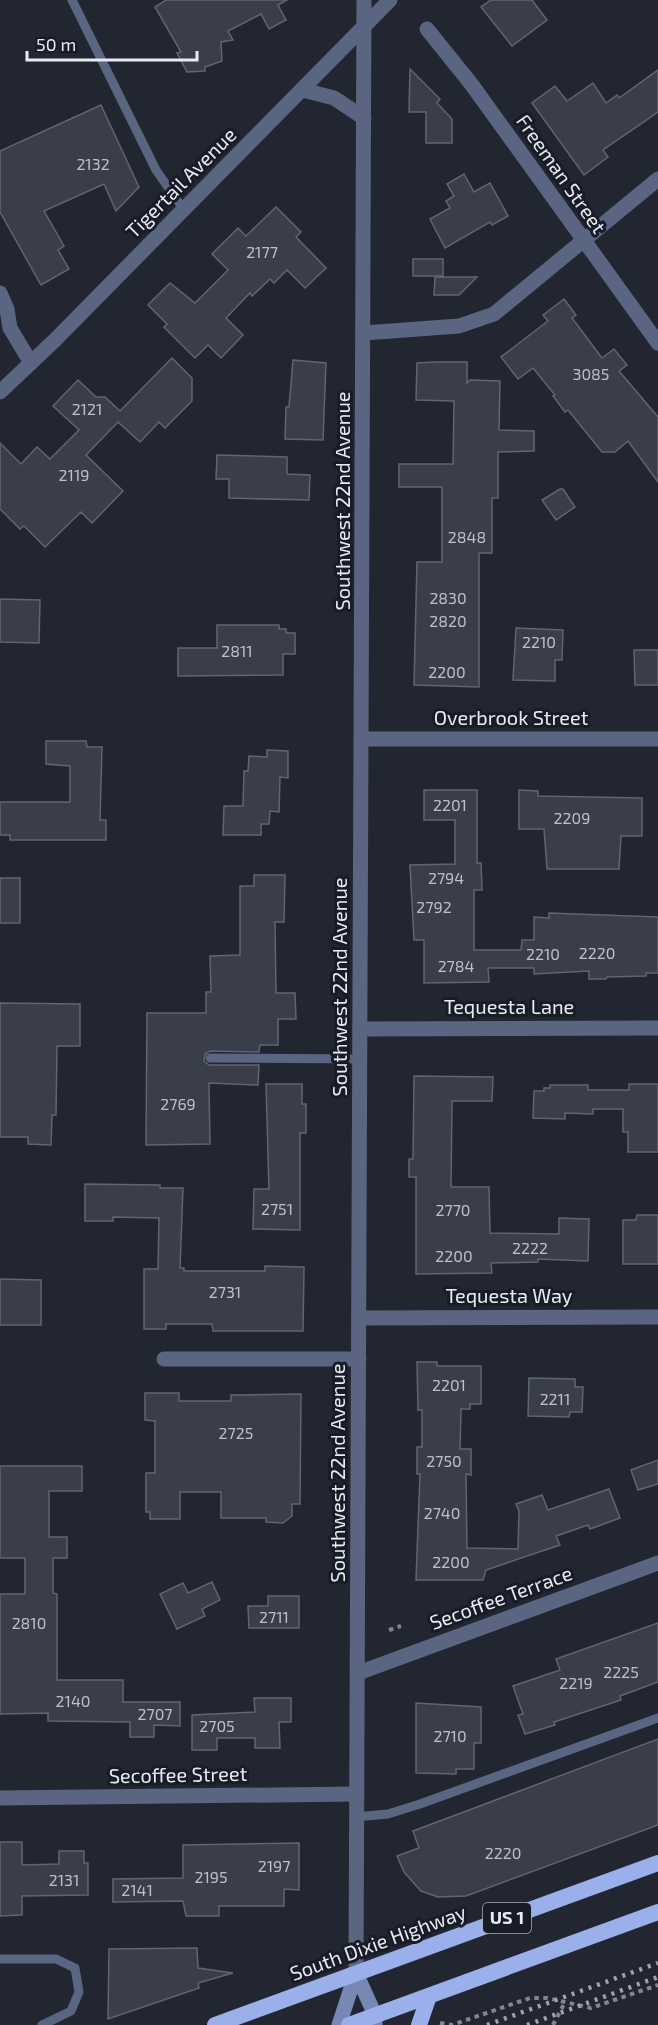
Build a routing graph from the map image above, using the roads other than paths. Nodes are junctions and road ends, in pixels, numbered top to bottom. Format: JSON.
{"nodes":[{"id":1,"x":72,"y":0,"type":"edge"},
{"id":2,"x":364,"y":0,"type":"edge"},
{"id":3,"x":390,"y":0,"type":"edge"},
{"id":4,"x":364,"y":24,"type":"junction"},
{"id":5,"x":427,"y":29,"type":"dead end"},
{"id":6,"x":303,"y":90,"type":"junction"},
{"id":7,"x":363,"y":118,"type":"junction"},
{"id":8,"x":658,"y":179,"type":"edge"},
{"id":9,"x":184,"y":210,"type":"junction"},
{"id":10,"x":582,"y":239,"type":"junction"},
{"id":11,"x":0,"y":293,"type":"edge"},
{"id":12,"x":5,"y":325,"type":"edge"},
{"id":13,"x":364,"y":333,"type":"junction"},
{"id":14,"x":658,"y":343,"type":"edge"},
{"id":15,"x":31,"y":363,"type":"junction"},
{"id":16,"x":0,"y":392,"type":"edge"},
{"id":17,"x":363,"y":739,"type":"junction"},
{"id":18,"x":658,"y":739,"type":"edge"},
{"id":19,"x":658,"y":1028,"type":"edge"},
{"id":20,"x":360,"y":1029,"type":"junction"},
{"id":21,"x":210,"y":1058,"type":"dead end"},
{"id":22,"x":361,"y":1059,"type":"junction"},
{"id":23,"x":658,"y":1317,"type":"edge"},
{"id":24,"x":359,"y":1318,"type":"junction"},
{"id":25,"x":164,"y":1359,"type":"dead end"},
{"id":26,"x":359,"y":1359,"type":"junction"},
{"id":27,"x":658,"y":1563,"type":"edge"},
{"id":28,"x":358,"y":1673,"type":"junction"},
{"id":29,"x":658,"y":1718,"type":"edge"},
{"id":30,"x":356,"y":1794,"type":"junction"},
{"id":31,"x":0,"y":1798,"type":"edge"},
{"id":32,"x":356,"y":1817,"type":"junction"},
{"id":33,"x":658,"y":1863,"type":"edge"},
{"id":34,"x":658,"y":1912,"type":"edge"},
{"id":35,"x":0,"y":1959,"type":"edge"},
{"id":36,"x":356,"y":1973,"type":"junction"},
{"id":37,"x":429,"y":1996,"type":"junction"},
{"id":38,"x":375,"y":2020,"type":"edge"},
{"id":39,"x":42,"y":2025,"type":"edge"},
{"id":40,"x":215,"y":2025,"type":"edge"},
{"id":41,"x":339,"y":2025,"type":"edge"},
{"id":42,"x":350,"y":2025,"type":"edge"},
{"id":43,"x":419,"y":2025,"type":"edge"}],
"edges":[{"from":1,"to":9,"type":"lane"},
{"from":2,"to":4,"type":"street","name":"Southwest 22nd Avenue"},
{"from":3,"to":4,"type":"street","name":"Tigertail Avenue"},
{"from":4,"to":6,"type":"street","name":"Tigertail Avenue"},
{"from":4,"to":7,"type":"street","name":"Southwest 22nd Avenue"},
{"from":5,"to":10,"type":"street","name":"Freeman Street"},
{"from":6,"to":7,"type":"street"},
{"from":6,"to":9,"type":"street","name":"Tigertail Avenue"},
{"from":7,"to":13,"type":"street","name":"Southwest 22nd Avenue"},
{"from":8,"to":10,"type":"street"},
{"from":9,"to":15,"type":"street","name":"Tigertail Avenue"},
{"from":10,"to":13,"type":"street"},
{"from":10,"to":14,"type":"street","name":"Freeman Street"},
{"from":11,"to":12,"type":"street"},
{"from":12,"to":15,"type":"street"},
{"from":13,"to":17,"type":"street","name":"Southwest 22nd Avenue"},
{"from":15,"to":16,"type":"street","name":"Tigertail Avenue"},
{"from":17,"to":18,"type":"street","name":"Overbrook Street"},
{"from":17,"to":20,"type":"street","name":"Southwest 22nd Avenue"},
{"from":19,"to":20,"type":"street","name":"Tequesta Lane"},
{"from":20,"to":22,"type":"street","name":"Southwest 22nd Avenue"},
{"from":21,"to":22,"type":"lane"},
{"from":22,"to":24,"type":"street","name":"Southwest 22nd Avenue"},
{"from":23,"to":24,"type":"street","name":"Tequesta Way"},
{"from":24,"to":26,"type":"street","name":"Southwest 22nd Avenue"},
{"from":25,"to":26,"type":"street"},
{"from":26,"to":28,"type":"street","name":"Southwest 22nd Avenue"},
{"from":27,"to":28,"type":"street","name":"Secoffee Terrace"},
{"from":28,"to":30,"type":"street","name":"Southwest 22nd Avenue"},
{"from":29,"to":32,"type":"lane"},
{"from":30,"to":31,"type":"street","name":"Secoffee Street"},
{"from":30,"to":32,"type":"street","name":"Southwest 22nd Avenue"},
{"from":32,"to":36,"type":"street","name":"Southwest 22nd Avenue"},
{"from":33,"to":36,"type":"highway","name":"South Dixie Highway","number":"US 1"},
{"from":34,"to":37,"type":"highway","number":"US 1"},
{"from":35,"to":39,"type":"lane"},
{"from":36,"to":38,"type":"main road","name":"Southwest 22nd Avenue"},
{"from":36,"to":40,"type":"highway","name":"South Dixie Highway","number":"US 1"},
{"from":36,"to":41,"type":"main road","name":"Southwest 22nd Avenue"},
{"from":37,"to":38,"type":"highway","number":"US 1"},
{"from":37,"to":43,"type":"highway"},
{"from":38,"to":42,"type":"highway","number":"US 1"}]}
